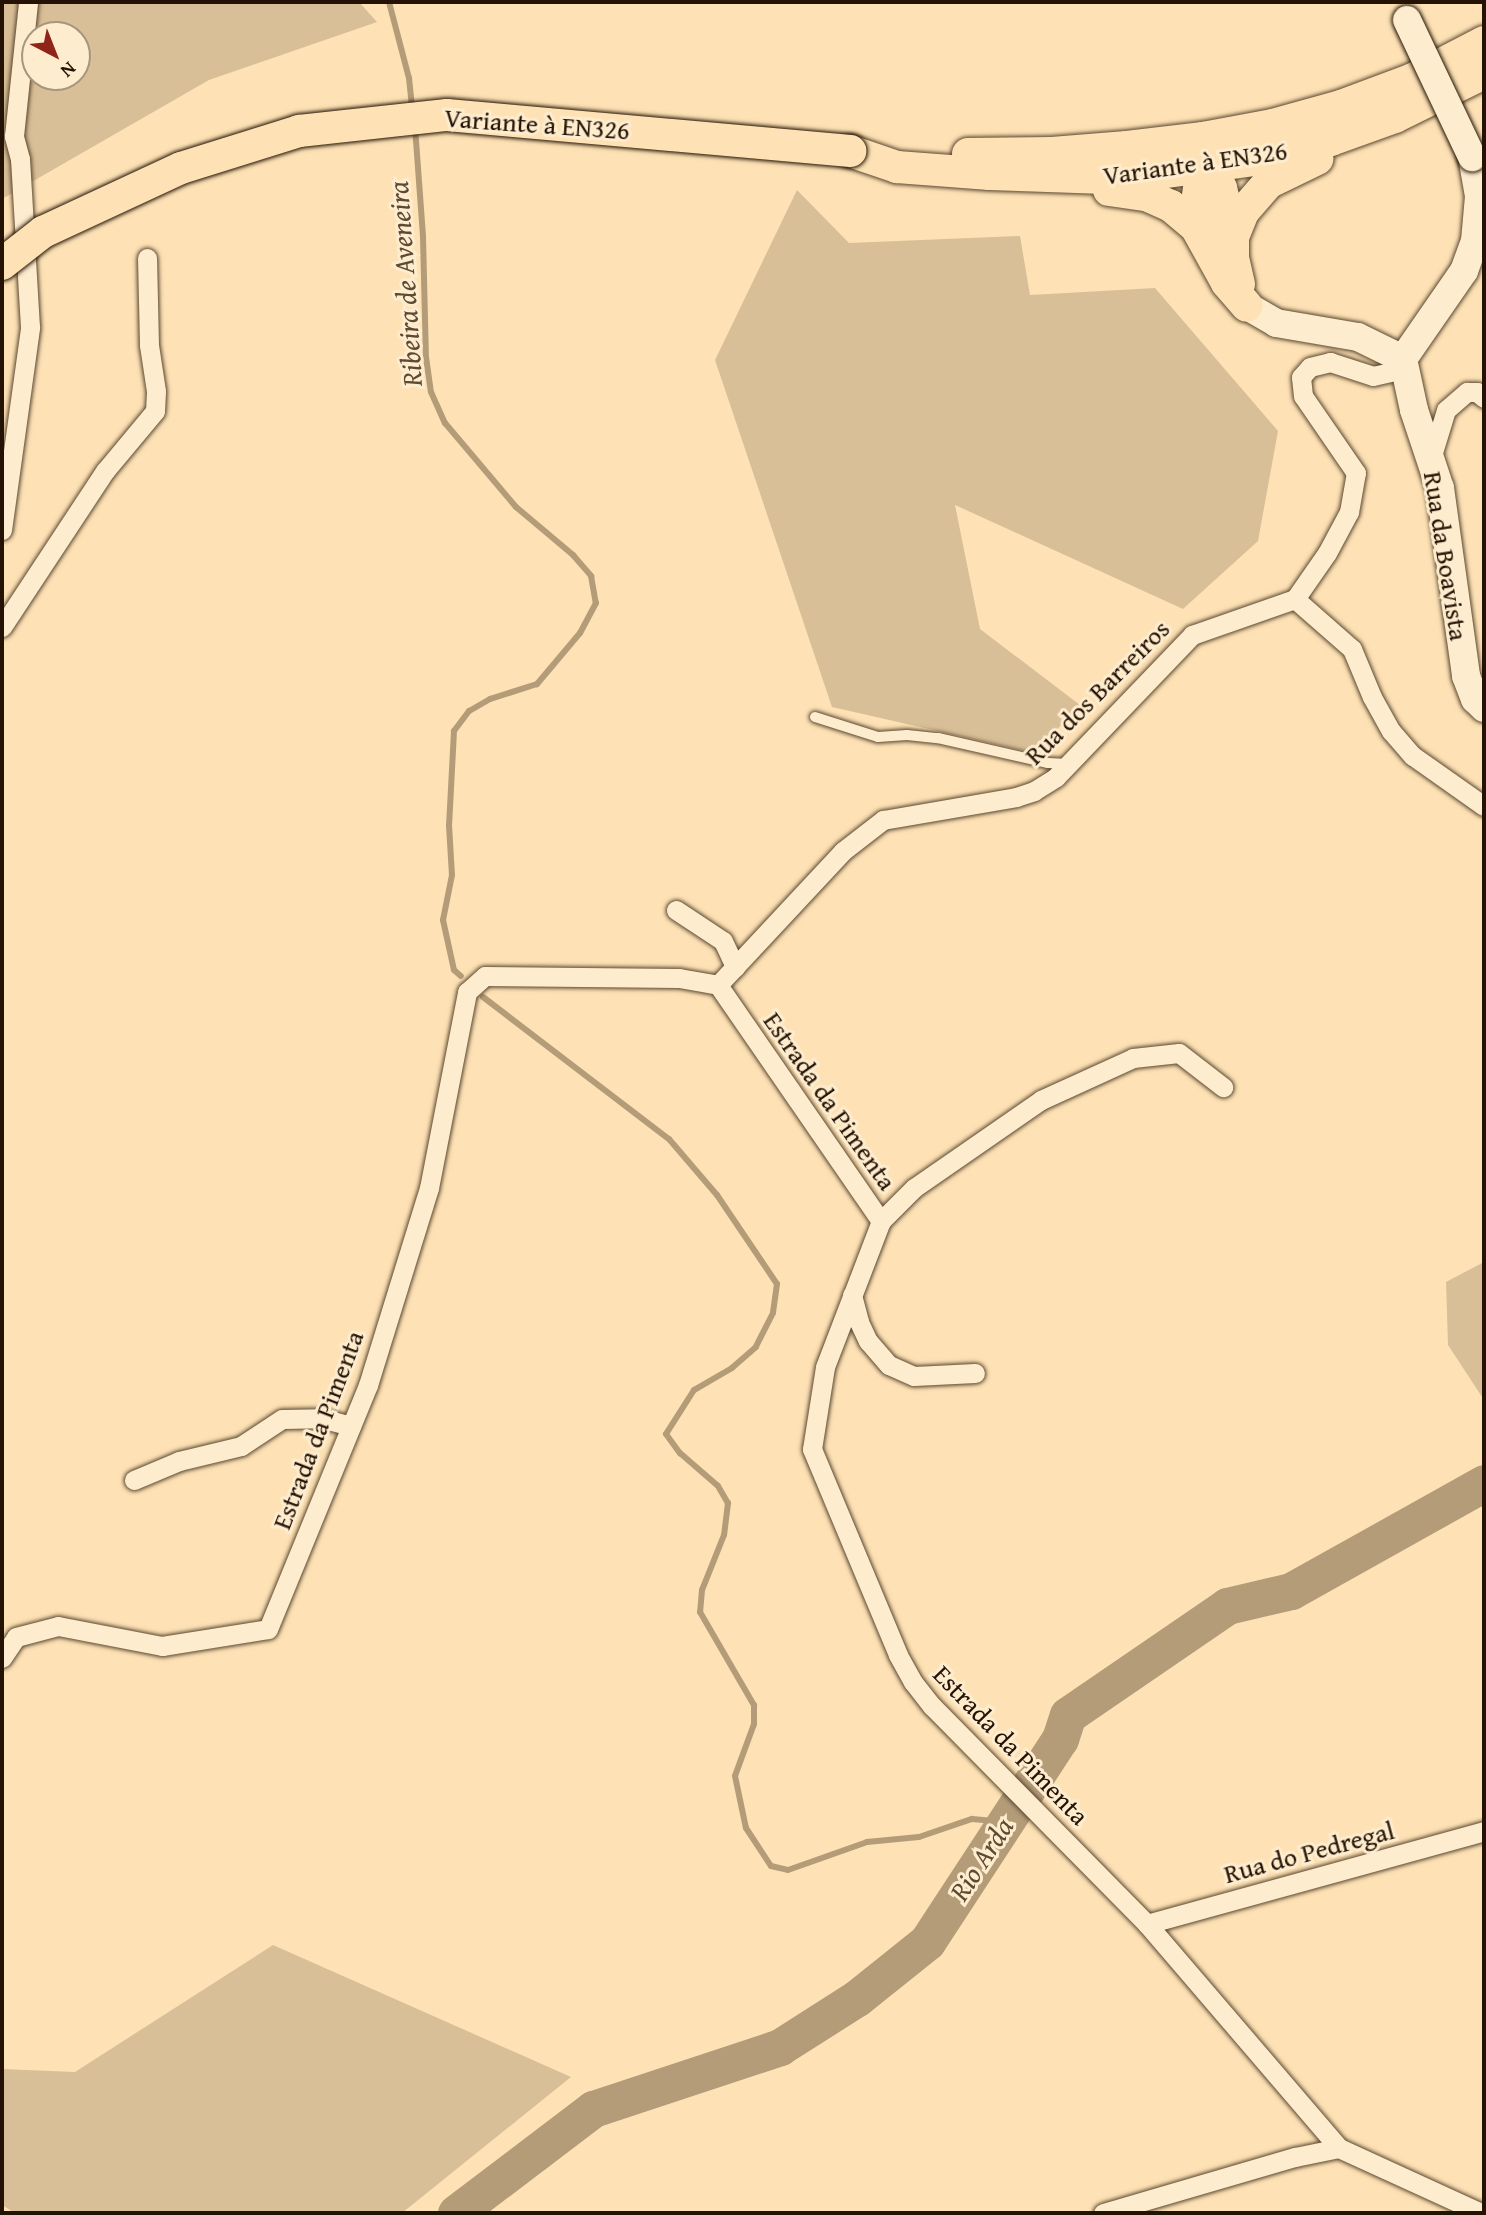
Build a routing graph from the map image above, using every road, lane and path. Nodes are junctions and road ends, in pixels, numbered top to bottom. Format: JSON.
{"nodes":[{"id":1,"x":28,"y":2,"type":"edge"},
{"id":2,"x":1404,"y":11,"type":"edge"},
{"id":3,"x":1484,"y":42,"type":"edge"},
{"id":4,"x":1484,"y":73,"type":"edge"},
{"id":5,"x":1484,"y":87,"type":"edge"},
{"id":6,"x":1383,"y":90,"type":"junction"},
{"id":7,"x":1163,"y":143,"type":"junction"},
{"id":8,"x":850,"y":151,"type":"junction"},
{"id":9,"x":897,"y":167,"type":"junction"},
{"id":10,"x":1207,"y":167,"type":"junction"},
{"id":11,"x":1220,"y":239,"type":"junction"},
{"id":12,"x":147,"y":258,"type":"dead end"},
{"id":13,"x":2,"y":264,"type":"edge"},
{"id":14,"x":1247,"y":306,"type":"joint"},
{"id":15,"x":1403,"y":359,"type":"junction"},
{"id":16,"x":1484,"y":398,"type":"edge"},
{"id":17,"x":1430,"y":459,"type":"junction"},
{"id":18,"x":2,"y":530,"type":"edge"},
{"id":19,"x":1295,"y":599,"type":"junction"},
{"id":20,"x":2,"y":627,"type":"edge"},
{"id":21,"x":1484,"y":708,"type":"edge"},
{"id":22,"x":815,"y":718,"type":"dead end"},
{"id":23,"x":1069,"y":764,"type":"junction"},
{"id":24,"x":1484,"y":806,"type":"edge"},
{"id":25,"x":676,"y":909,"type":"dead end"},
{"id":26,"x":735,"y":967,"type":"junction"},
{"id":27,"x":718,"y":985,"type":"junction"},
{"id":28,"x":1223,"y":1087,"type":"dead end"},
{"id":29,"x":881,"y":1221,"type":"junction"},
{"id":30,"x":852,"y":1295,"type":"junction"},
{"id":31,"x":975,"y":1373,"type":"dead end"},
{"id":32,"x":351,"y":1426,"type":"junction"},
{"id":33,"x":134,"y":1480,"type":"dead end"},
{"id":34,"x":2,"y":1658,"type":"edge"},
{"id":35,"x":1484,"y":1831,"type":"edge"},
{"id":36,"x":1147,"y":1924,"type":"junction"},
{"id":37,"x":1339,"y":2148,"type":"junction"},
{"id":38,"x":1103,"y":2213,"type":"edge"},
{"id":39,"x":1481,"y":2213,"type":"edge"}],
"edges":[{"from":1,"to":18,"type":"street"},
{"from":2,"to":15,"type":"street","bridge":true},
{"from":3,"to":6,"type":"main road","name":"Variante à EN326"},
{"from":4,"to":10,"type":"main road","name":"Variante à EN326"},
{"from":5,"to":11,"type":"main road"},
{"from":6,"to":7,"type":"main road","name":"Variante à EN326"},
{"from":6,"to":10,"type":"main road"},
{"from":7,"to":8,"type":"main road","name":"Variante à EN326"},
{"from":7,"to":10,"type":"main road"},
{"from":8,"to":9,"type":"main road","name":"Variante à EN326"},
{"from":8,"to":13,"type":"main road","name":"Variante à EN326","bridge":true},
{"from":9,"to":10,"type":"main road","name":"Variante à EN326"},
{"from":9,"to":11,"type":"main road"},
{"from":10,"to":11,"type":"main road"},
{"from":11,"to":14,"type":"main road"},
{"from":12,"to":20,"type":"street"},
{"from":14,"to":15,"type":"street"},
{"from":15,"to":17,"type":"street","name":"Rua da Boavista"},
{"from":15,"to":19,"type":"street"},
{"from":16,"to":17,"type":"street"},
{"from":17,"to":21,"type":"street","name":"Rua da Boavista"},
{"from":19,"to":23,"type":"street","name":"Rua dos Barreiros"},
{"from":19,"to":24,"type":"street"},
{"from":22,"to":23,"type":"lane"},
{"from":23,"to":26,"type":"street","name":"Rua dos Barreiros"},
{"from":25,"to":26,"type":"street"},
{"from":26,"to":27,"type":"street","name":"Rua dos Barreiros"},
{"from":27,"to":29,"type":"street","name":"Estrada da Pimenta"},
{"from":27,"to":32,"type":"street","name":"Estrada da Pimenta"},
{"from":28,"to":29,"type":"street"},
{"from":29,"to":30,"type":"street","name":"Estrada da Pimenta"},
{"from":30,"to":31,"type":"street"},
{"from":30,"to":36,"type":"street","name":"Estrada da Pimenta"},
{"from":32,"to":33,"type":"street"},
{"from":32,"to":34,"type":"street","name":"Estrada da Pimenta"},
{"from":35,"to":36,"type":"street","name":"Rua do Pedregal"},
{"from":36,"to":37,"type":"street","name":"Estrada da Pimenta"},
{"from":37,"to":38,"type":"street"},
{"from":37,"to":39,"type":"street","name":"Estrada da Pimenta"}]}
